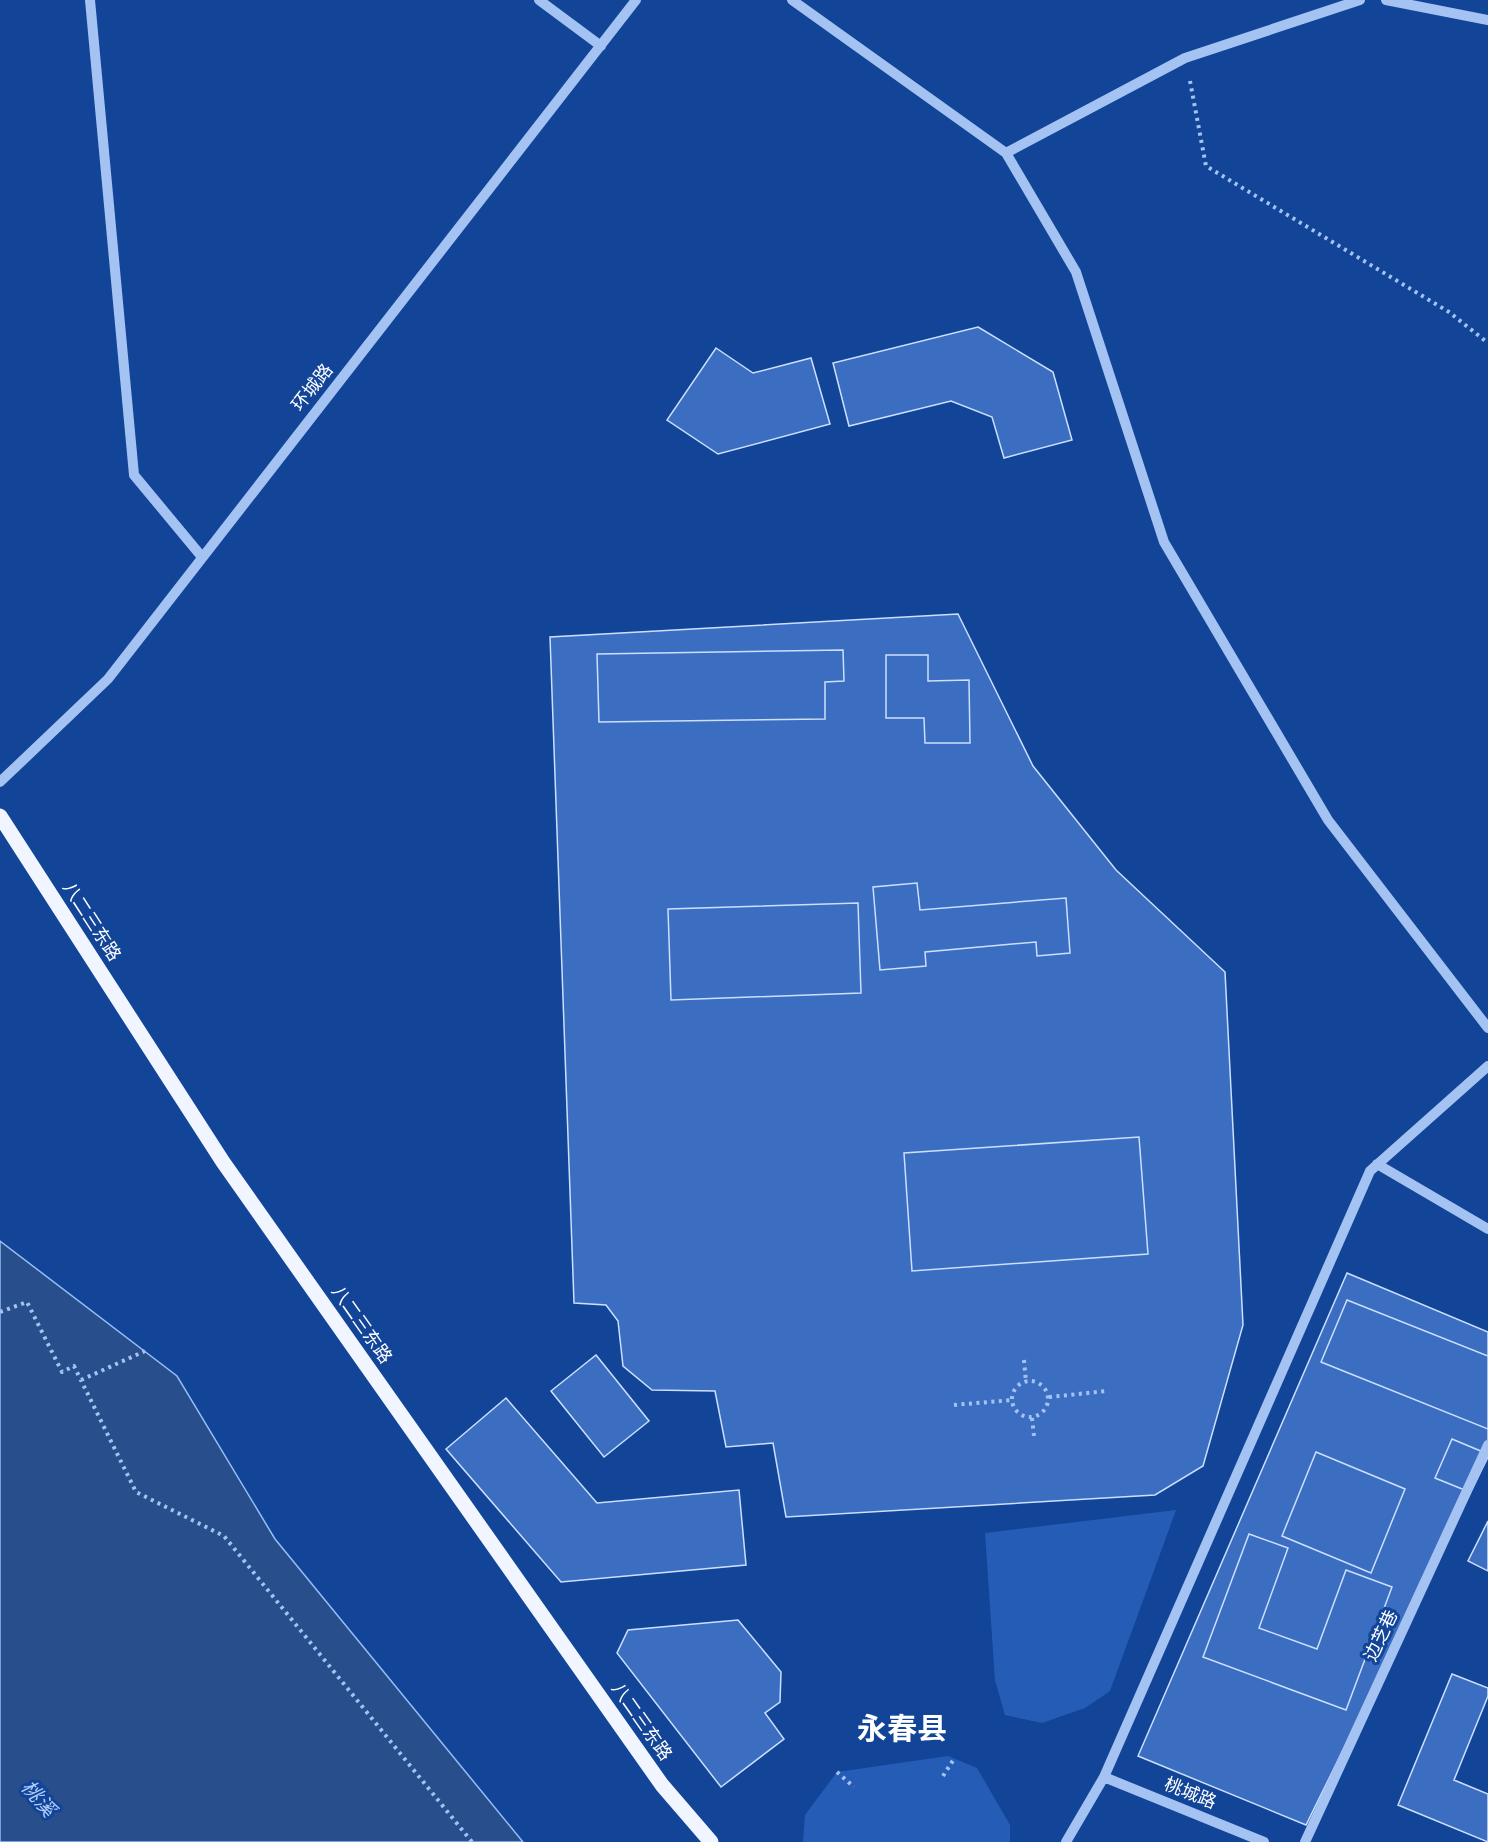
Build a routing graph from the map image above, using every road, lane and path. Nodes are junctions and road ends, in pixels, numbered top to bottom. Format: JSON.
{"nodes":[{"id":1,"x":90,"y":0,"type":"edge"},
{"id":2,"x":538,"y":0,"type":"edge"},
{"id":3,"x":636,"y":0,"type":"edge"},
{"id":4,"x":792,"y":0,"type":"edge"},
{"id":5,"x":1360,"y":0,"type":"edge"},
{"id":6,"x":1386,"y":0,"type":"edge"},
{"id":7,"x":1488,"y":20,"type":"edge"},
{"id":8,"x":601,"y":46,"type":"junction"},
{"id":9,"x":1185,"y":58,"type":"junction"},
{"id":10,"x":1006,"y":153,"type":"junction"},
{"id":11,"x":1488,"y":343,"type":"edge"},
{"id":12,"x":202,"y":557,"type":"junction"},
{"id":13,"x":0,"y":782,"type":"edge"},
{"id":14,"x":0,"y":816,"type":"edge"},
{"id":15,"x":1488,"y":1028,"type":"edge"},
{"id":16,"x":1488,"y":1066,"type":"edge"},
{"id":17,"x":1377,"y":1164,"type":"junction"},
{"id":18,"x":1488,"y":1230,"type":"edge"},
{"id":19,"x":0,"y":1312,"type":"edge"},
{"id":20,"x":145,"y":1351,"type":"dead end"},
{"id":21,"x":1024,"y":1360,"type":"dead end"},
{"id":22,"x":81,"y":1380,"type":"junction"},
{"id":23,"x":1026,"y":1382,"type":"junction"},
{"id":24,"x":1107,"y":1391,"type":"dead end"},
{"id":25,"x":1048,"y":1397,"type":"junction"},
{"id":26,"x":1012,"y":1400,"type":"junction"},
{"id":27,"x":954,"y":1404,"type":"dead end"},
{"id":28,"x":1032,"y":1418,"type":"junction"},
{"id":29,"x":1034,"y":1436,"type":"dead end"},
{"id":30,"x":1488,"y":1445,"type":"edge"},
{"id":31,"x":954,"y":1759,"type":"dead end"},
{"id":32,"x":837,"y":1772,"type":"dead end"},
{"id":33,"x":943,"y":1776,"type":"dead end"},
{"id":34,"x":1104,"y":1777,"type":"junction"},
{"id":35,"x":854,"y":1787,"type":"dead end"},
{"id":36,"x":472,"y":1842,"type":"edge"},
{"id":37,"x":711,"y":1842,"type":"edge"},
{"id":38,"x":1066,"y":1842,"type":"edge"},
{"id":39,"x":1263,"y":1842,"type":"edge"},
{"id":40,"x":1305,"y":1842,"type":"edge"}],
"edges":[{"from":1,"to":12,"type":"street"},
{"from":2,"to":8,"type":"street"},
{"from":3,"to":8,"type":"street","name":"环城路"},
{"from":4,"to":10,"type":"street"},
{"from":5,"to":9,"type":"street"},
{"from":6,"to":7,"type":"street"},
{"from":8,"to":12,"type":"street","name":"环城路"},
{"from":9,"to":10,"type":"street"},
{"from":9,"to":11,"type":"path"},
{"from":10,"to":15,"type":"street"},
{"from":12,"to":13,"type":"street","name":"环城路"},
{"from":14,"to":37,"type":"main road","name":"八二三东路"},
{"from":16,"to":17,"type":"street"},
{"from":17,"to":18,"type":"street"},
{"from":17,"to":34,"type":"street"},
{"from":19,"to":22,"type":"path"},
{"from":20,"to":22,"type":"path"},
{"from":21,"to":23,"type":"path"},
{"from":22,"to":36,"type":"path"},
{"from":23,"to":25,"type":"path"},
{"from":23,"to":26,"type":"path"},
{"from":24,"to":25,"type":"path"},
{"from":25,"to":28,"type":"path"},
{"from":26,"to":27,"type":"path"},
{"from":26,"to":28,"type":"path"},
{"from":28,"to":29,"type":"path"},
{"from":30,"to":40,"type":"street","name":"边芝巷"},
{"from":31,"to":33,"type":"path"},
{"from":32,"to":35,"type":"path"},
{"from":34,"to":38,"type":"street"},
{"from":34,"to":39,"type":"street","name":"桃城路"}]}
